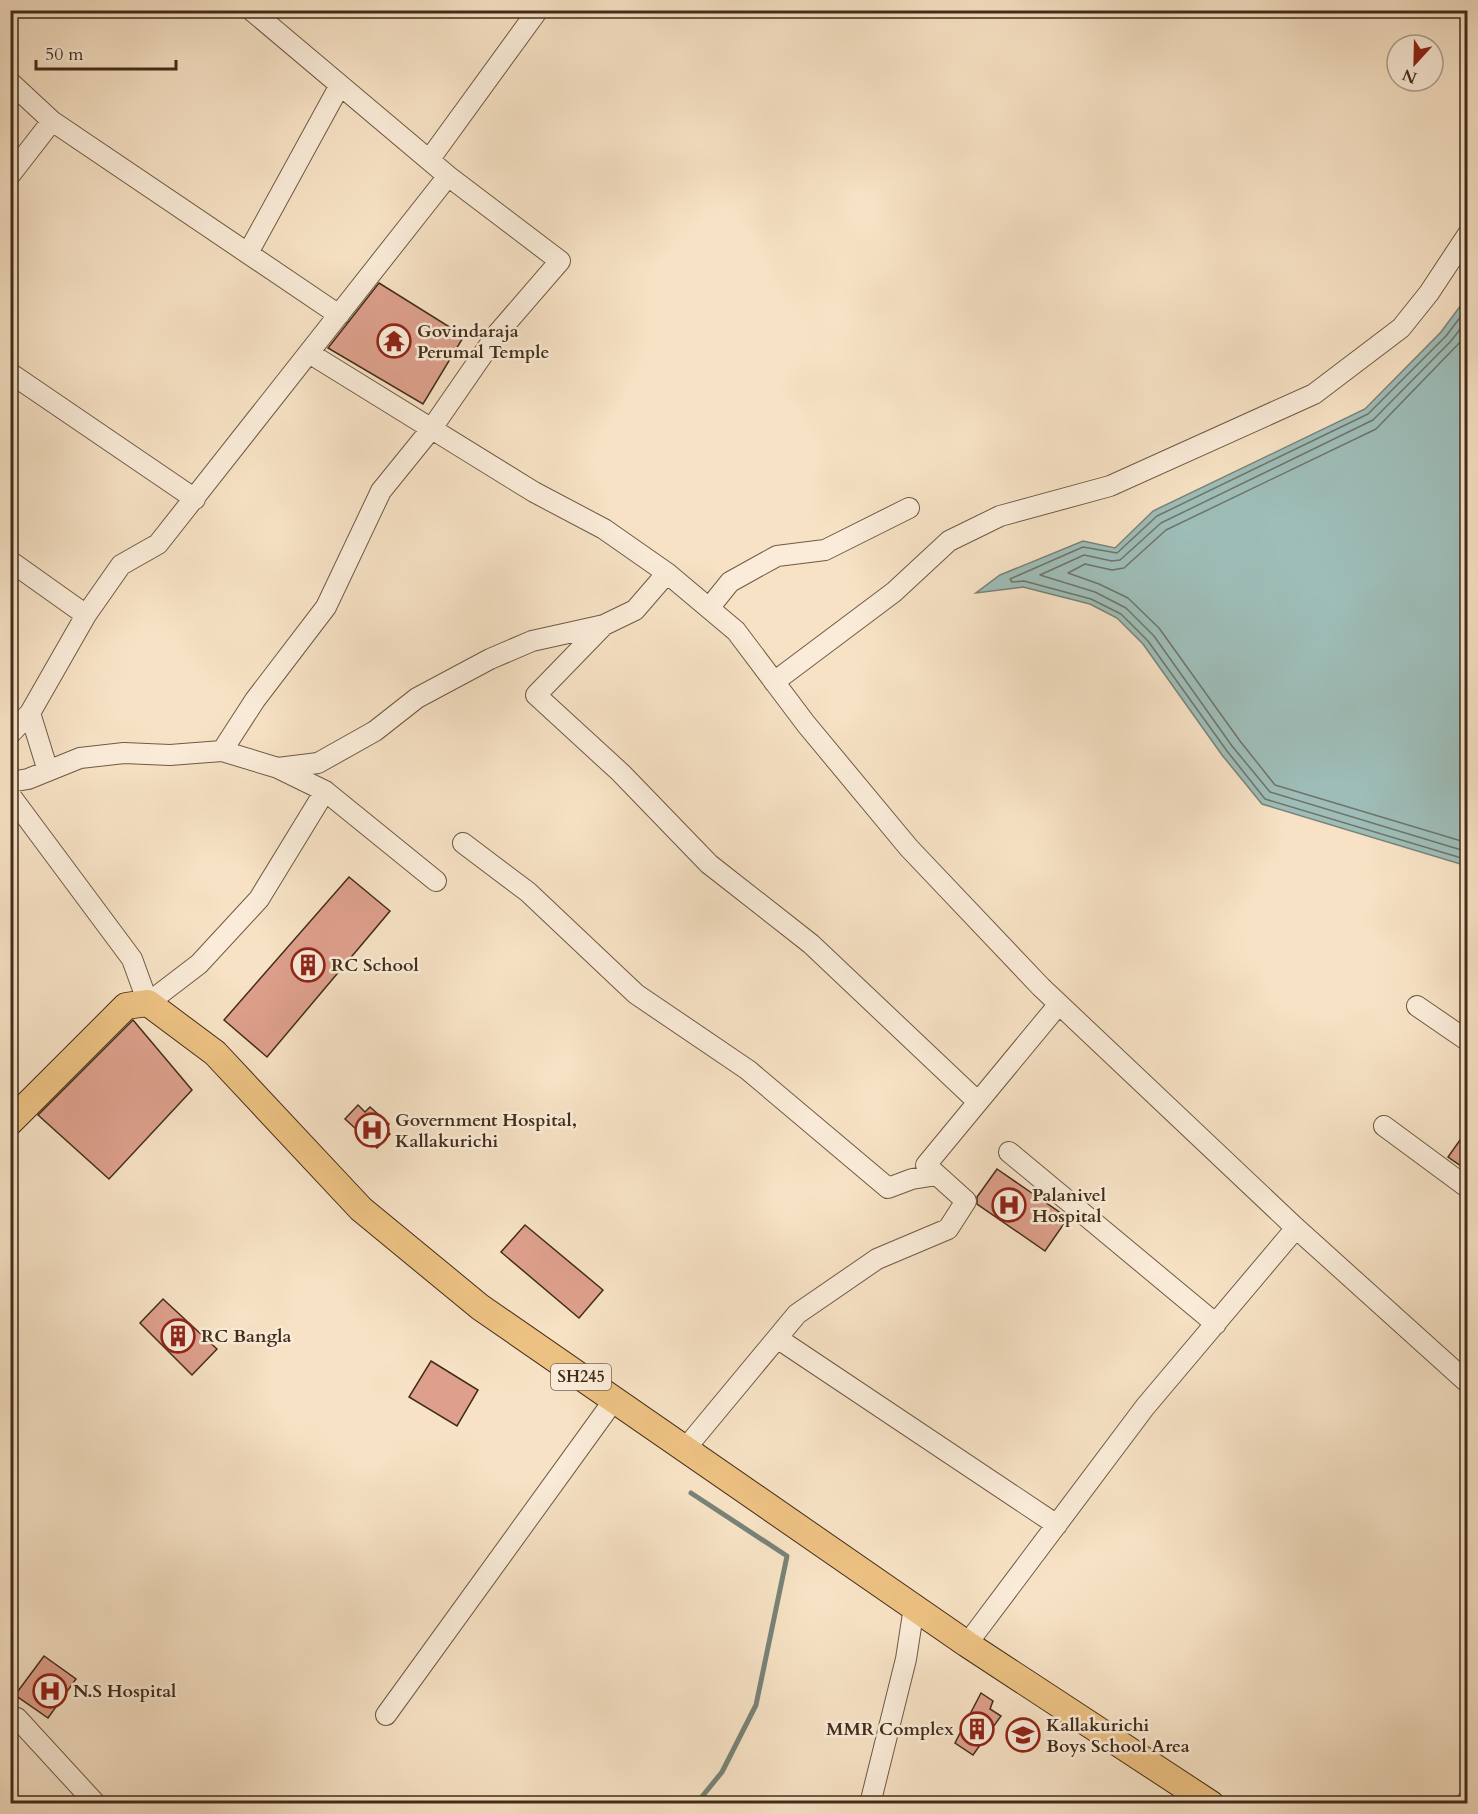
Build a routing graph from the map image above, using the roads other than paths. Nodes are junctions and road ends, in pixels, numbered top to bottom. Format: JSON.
{"nodes":[{"id":1,"x":251,"y":10,"type":"edge"},
{"id":2,"x":538,"y":10,"type":"edge"},
{"id":3,"x":10,"y":82,"type":"edge"},
{"id":4,"x":340,"y":85,"type":"junction"},
{"id":5,"x":52,"y":121,"type":"junction"},
{"id":6,"x":429,"y":160,"type":"junction"},
{"id":7,"x":10,"y":175,"type":"edge"},
{"id":8,"x":448,"y":176,"type":"junction"},
{"id":9,"x":1467,"y":234,"type":"edge"},
{"id":10,"x":248,"y":253,"type":"junction"},
{"id":11,"x":339,"y":315,"type":"junction"},
{"id":12,"x":309,"y":353,"type":"junction"},
{"id":13,"x":10,"y":373,"type":"edge"},
{"id":14,"x":432,"y":428,"type":"junction"},
{"id":15,"x":195,"y":499,"type":"junction"},
{"id":16,"x":909,"y":508,"type":"dead end"},
{"id":17,"x":10,"y":561,"type":"edge"},
{"id":18,"x":667,"y":573,"type":"junction"},
{"id":19,"x":709,"y":608,"type":"junction"},
{"id":20,"x":86,"y":615,"type":"junction"},
{"id":21,"x":604,"y":625,"type":"junction"},
{"id":22,"x":774,"y":682,"type":"junction"},
{"id":23,"x":30,"y":713,"type":"junction"},
{"id":24,"x":10,"y":734,"type":"edge"},
{"id":25,"x":222,"y":751,"type":"junction"},
{"id":26,"x":278,"y":768,"type":"junction"},
{"id":27,"x":48,"y":771,"type":"junction"},
{"id":28,"x":10,"y":782,"type":"edge"},
{"id":29,"x":325,"y":791,"type":"junction"},
{"id":30,"x":10,"y":795,"type":"edge"},
{"id":31,"x":463,"y":843,"type":"dead end"},
{"id":32,"x":436,"y":881,"type":"dead end"},
{"id":33,"x":148,"y":1003,"type":"junction"},
{"id":34,"x":1059,"y":1004,"type":"junction"},
{"id":35,"x":1417,"y":1006,"type":"dead end"},
{"id":36,"x":1467,"y":1041,"type":"edge"},
{"id":37,"x":978,"y":1102,"type":"junction"},
{"id":38,"x":10,"y":1122,"type":"edge"},
{"id":39,"x":1384,"y":1126,"type":"dead end"},
{"id":40,"x":1009,"y":1152,"type":"dead end"},
{"id":41,"x":937,"y":1175,"type":"junction"},
{"id":42,"x":1467,"y":1188,"type":"edge"},
{"id":43,"x":1296,"y":1228,"type":"junction"},
{"id":44,"x":1215,"y":1324,"type":"junction"},
{"id":45,"x":777,"y":1338,"type":"junction"},
{"id":46,"x":1467,"y":1383,"type":"edge"},
{"id":47,"x":614,"y":1400,"type":"junction"},
{"id":48,"x":685,"y":1449,"type":"junction"},
{"id":49,"x":1057,"y":1524,"type":"junction"},
{"id":50,"x":914,"y":1607,"type":"junction"},
{"id":51,"x":967,"y":1644,"type":"junction"},
{"id":52,"x":386,"y":1715,"type":"dead end"},
{"id":53,"x":13,"y":1719,"type":"edge"},
{"id":54,"x":96,"y":1803,"type":"edge"},
{"id":55,"x":870,"y":1803,"type":"edge"},
{"id":56,"x":1211,"y":1803,"type":"edge"}],
"edges":[{"from":1,"to":4,"type":"street"},
{"from":2,"to":6,"type":"street"},
{"from":3,"to":5,"type":"street"},
{"from":4,"to":6,"type":"street"},
{"from":4,"to":10,"type":"street"},
{"from":5,"to":7,"type":"street"},
{"from":5,"to":10,"type":"street"},
{"from":6,"to":8,"type":"street"},
{"from":8,"to":11,"type":"street"},
{"from":8,"to":14,"type":"street"},
{"from":9,"to":22,"type":"street"},
{"from":10,"to":11,"type":"street"},
{"from":11,"to":12,"type":"street"},
{"from":12,"to":14,"type":"street"},
{"from":12,"to":15,"type":"street"},
{"from":13,"to":15,"type":"street"},
{"from":14,"to":18,"type":"street"},
{"from":14,"to":25,"type":"street"},
{"from":15,"to":20,"type":"street"},
{"from":16,"to":19,"type":"street"},
{"from":17,"to":20,"type":"street"},
{"from":18,"to":19,"type":"street"},
{"from":18,"to":21,"type":"street"},
{"from":19,"to":22,"type":"street"},
{"from":20,"to":23,"type":"street"},
{"from":21,"to":26,"type":"street"},
{"from":21,"to":37,"type":"street"},
{"from":22,"to":34,"type":"street"},
{"from":23,"to":24,"type":"street"},
{"from":23,"to":27,"type":"street"},
{"from":25,"to":26,"type":"street"},
{"from":25,"to":27,"type":"street"},
{"from":26,"to":29,"type":"street"},
{"from":27,"to":28,"type":"street"},
{"from":29,"to":32,"type":"street"},
{"from":29,"to":33,"type":"street"},
{"from":30,"to":33,"type":"street"},
{"from":31,"to":41,"type":"street"},
{"from":33,"to":38,"type":"main road"},
{"from":33,"to":47,"type":"main road","number":"SH245"},
{"from":34,"to":37,"type":"street"},
{"from":34,"to":43,"type":"street"},
{"from":35,"to":36,"type":"street"},
{"from":37,"to":41,"type":"street"},
{"from":39,"to":42,"type":"street"},
{"from":40,"to":44,"type":"street"},
{"from":41,"to":45,"type":"street"},
{"from":43,"to":44,"type":"street"},
{"from":43,"to":46,"type":"street"},
{"from":44,"to":49,"type":"street"},
{"from":45,"to":48,"type":"street"},
{"from":45,"to":49,"type":"street"},
{"from":47,"to":48,"type":"main road","number":"SH245"},
{"from":47,"to":52,"type":"street"},
{"from":48,"to":50,"type":"main road","number":"SH245"},
{"from":49,"to":51,"type":"street"},
{"from":50,"to":51,"type":"main road","number":"SH245"},
{"from":50,"to":55,"type":"street"},
{"from":51,"to":56,"type":"main road","number":"SH245"},
{"from":53,"to":54,"type":"street"}]}
